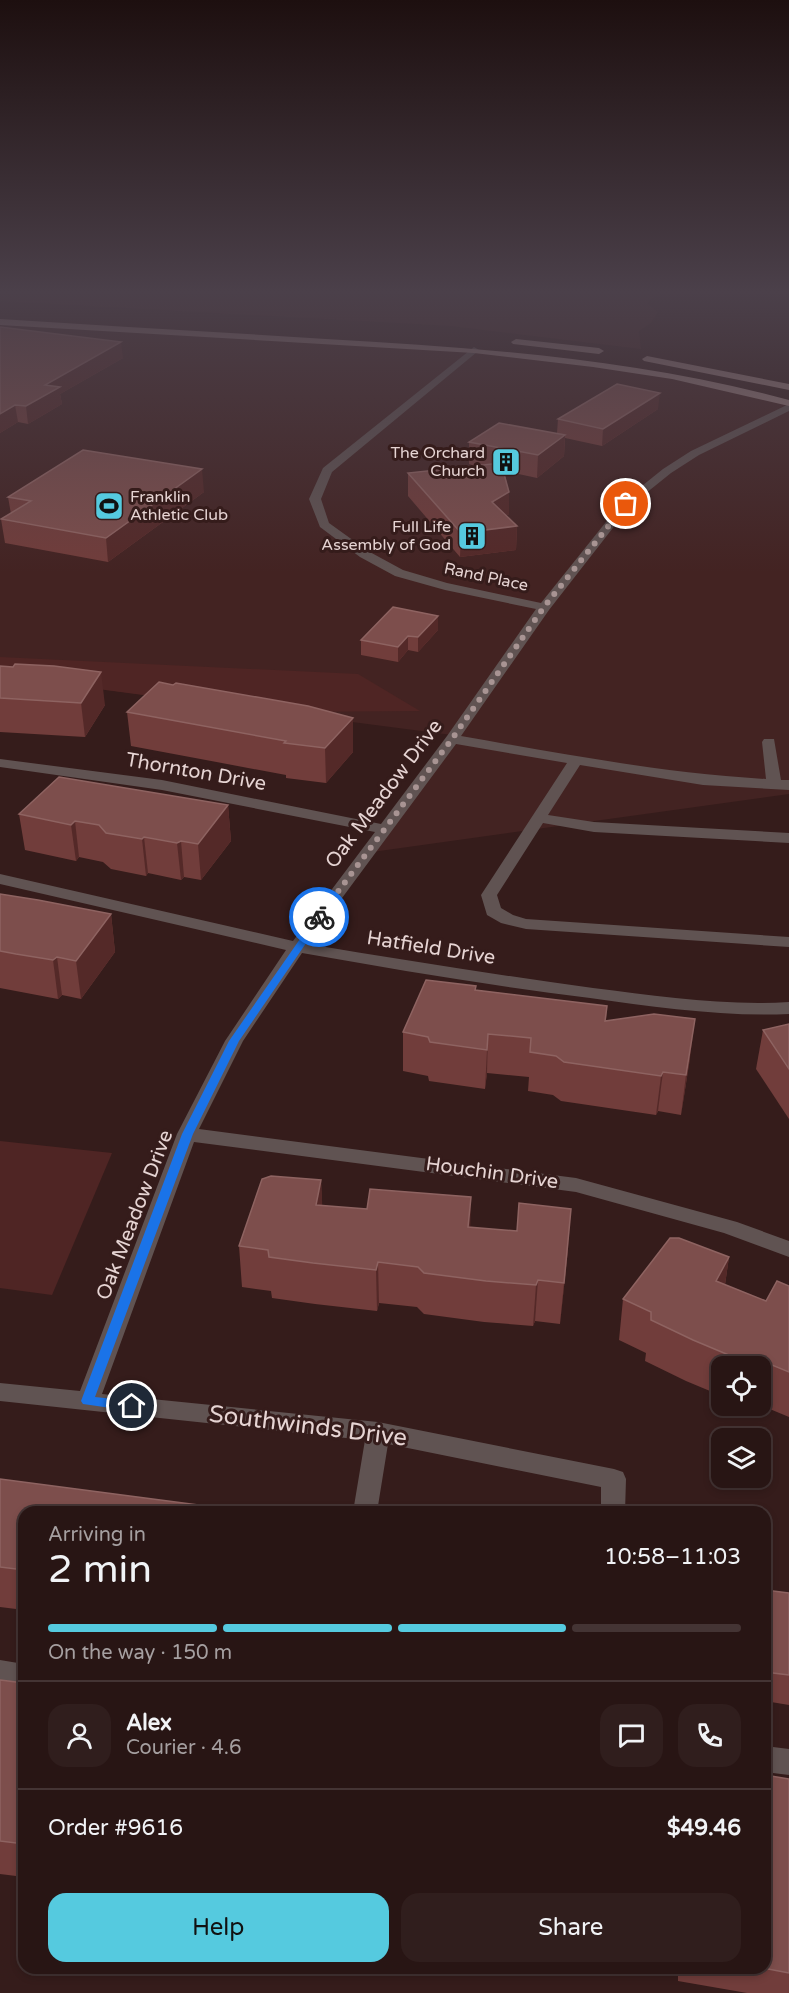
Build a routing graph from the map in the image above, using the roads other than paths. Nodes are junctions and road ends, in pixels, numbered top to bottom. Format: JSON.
{"nodes":[{"id":1,"x":430,"y":386,"type":"edge"},
{"id":2,"x":709,"y":386,"type":"edge"},
{"id":3,"x":789,"y":405,"type":"edge"},
{"id":4,"x":544,"y":607,"type":"junction"},
{"id":5,"x":452,"y":739,"type":"junction"},
{"id":6,"x":769,"y":742,"type":"dead end"},
{"id":7,"x":576,"y":760,"type":"junction"},
{"id":8,"x":0,"y":763,"type":"edge"},
{"id":9,"x":782,"y":784,"type":"edge"},
{"id":10,"x":538,"y":818,"type":"junction"},
{"id":11,"x":384,"y":829,"type":"junction"},
{"id":12,"x":789,"y":838,"type":"edge"},
{"id":13,"x":0,"y":879,"type":"edge"},
{"id":14,"x":789,"y":942,"type":"edge"},
{"id":15,"x":297,"y":947,"type":"junction"},
{"id":16,"x":789,"y":1008,"type":"edge"},
{"id":17,"x":188,"y":1134,"type":"junction"},
{"id":18,"x":789,"y":1249,"type":"edge"},
{"id":19,"x":0,"y":1392,"type":"edge"},
{"id":20,"x":88,"y":1401,"type":"junction"},
{"id":21,"x":378,"y":1432,"type":"junction"},
{"id":22,"x":365,"y":1506,"type":"edge"},
{"id":23,"x":614,"y":1506,"type":"edge"},
{"id":24,"x":0,"y":1672,"type":"edge"},
{"id":25,"x":18,"y":1675,"type":"edge"},
{"id":26,"x":771,"y":1760,"type":"edge"},
{"id":27,"x":789,"y":1762,"type":"edge"}],
"edges":[{"from":1,"to":4,"type":"street","name":"Rand Place"},
{"from":2,"to":3,"type":"main road"},
{"from":3,"to":4,"type":"street","name":"Oak Meadow Drive"},
{"from":4,"to":5,"type":"street","name":"Oak Meadow Drive"},
{"from":5,"to":7,"type":"street"},
{"from":5,"to":11,"type":"street","name":"Oak Meadow Drive"},
{"from":6,"to":9,"type":"street"},
{"from":7,"to":9,"type":"street"},
{"from":7,"to":10,"type":"street"},
{"from":8,"to":11,"type":"street","name":"Thornton Drive"},
{"from":10,"to":12,"type":"street"},
{"from":10,"to":14,"type":"street"},
{"from":11,"to":15,"type":"street","name":"Oak Meadow Drive"},
{"from":13,"to":15,"type":"street","name":"Hatfield Drive"},
{"from":15,"to":16,"type":"street","name":"Hatfield Drive"},
{"from":15,"to":17,"type":"street","name":"Oak Meadow Drive"},
{"from":17,"to":18,"type":"street","name":"Houchin Drive"},
{"from":17,"to":20,"type":"street","name":"Oak Meadow Drive"},
{"from":19,"to":20,"type":"street","name":"Southwinds Drive"},
{"from":20,"to":21,"type":"street","name":"Southwinds Drive"},
{"from":21,"to":22,"type":"street"},
{"from":21,"to":23,"type":"street","name":"Southwinds Drive"},
{"from":24,"to":25,"type":"street"},
{"from":26,"to":27,"type":"street"}]}
